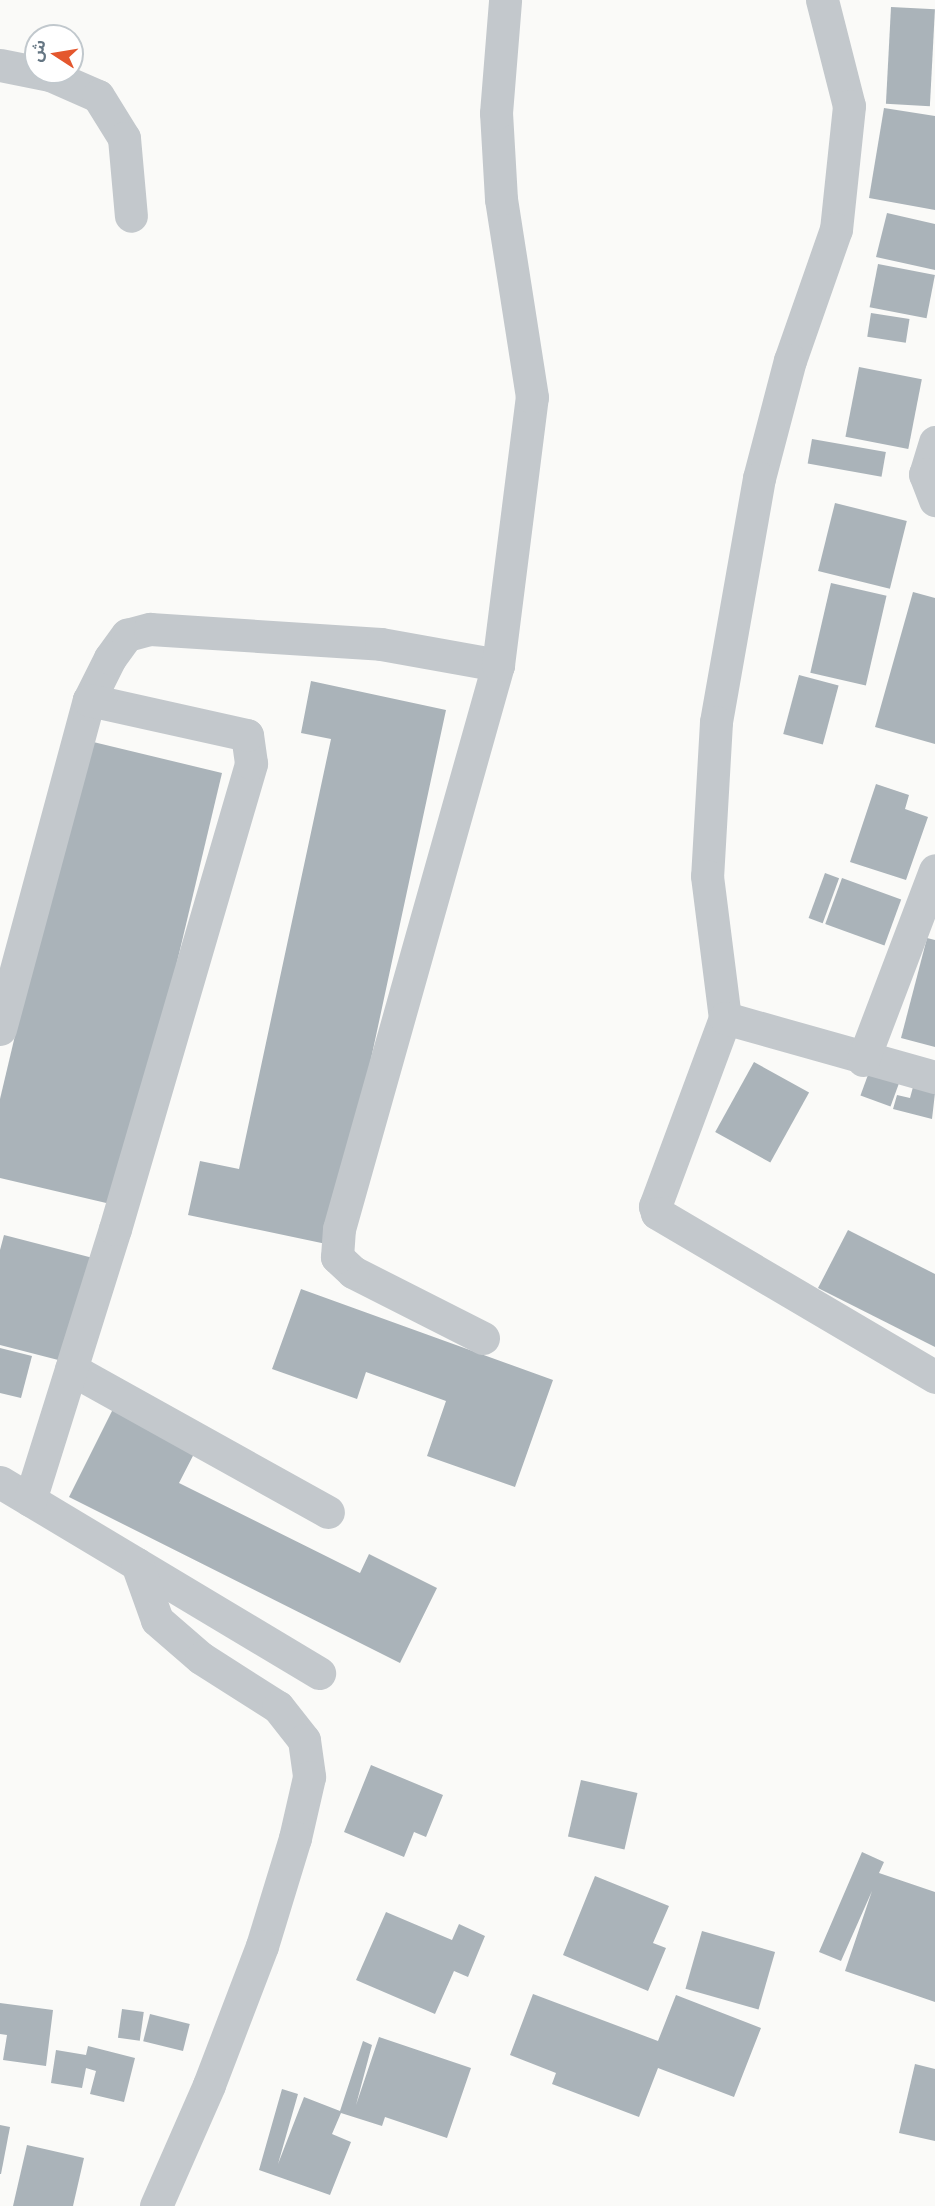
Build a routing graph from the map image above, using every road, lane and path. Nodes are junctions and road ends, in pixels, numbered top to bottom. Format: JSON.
{"nodes":[{"id":1,"x":505,"y":0,"type":"edge"},
{"id":2,"x":822,"y":0,"type":"edge"},
{"id":3,"x":0,"y":65,"type":"edge"},
{"id":4,"x":130,"y":216,"type":"dead end"},
{"id":5,"x":935,"y":442,"type":"edge"},
{"id":6,"x":935,"y":500,"type":"edge"},
{"id":7,"x":498,"y":665,"type":"junction"},
{"id":8,"x":89,"y":700,"type":"junction"},
{"id":9,"x":935,"y":870,"type":"edge"},
{"id":10,"x":725,"y":1018,"type":"junction"},
{"id":11,"x":0,"y":1029,"type":"edge"},
{"id":12,"x":863,"y":1060,"type":"junction"},
{"id":13,"x":935,"y":1077,"type":"edge"},
{"id":14,"x":483,"y":1338,"type":"dead end"},
{"id":15,"x":71,"y":1369,"type":"junction"},
{"id":16,"x":935,"y":1377,"type":"edge"},
{"id":17,"x":0,"y":1482,"type":"edge"},
{"id":18,"x":30,"y":1500,"type":"junction"},
{"id":19,"x":328,"y":1512,"type":"dead end"},
{"id":20,"x":137,"y":1564,"type":"junction"},
{"id":21,"x":319,"y":1673,"type":"dead end"},
{"id":22,"x":156,"y":2206,"type":"edge"}],
"edges":[{"from":1,"to":7,"type":"street"},
{"from":2,"to":10,"type":"street"},
{"from":3,"to":4,"type":"street"},
{"from":5,"to":6,"type":"street"},
{"from":7,"to":8,"type":"street"},
{"from":7,"to":14,"type":"street"},
{"from":8,"to":11,"type":"street"},
{"from":8,"to":15,"type":"street"},
{"from":9,"to":12,"type":"street"},
{"from":10,"to":12,"type":"street"},
{"from":10,"to":16,"type":"street"},
{"from":12,"to":13,"type":"street"},
{"from":15,"to":18,"type":"street"},
{"from":15,"to":19,"type":"street"},
{"from":17,"to":18,"type":"street"},
{"from":18,"to":20,"type":"street"},
{"from":20,"to":21,"type":"street"},
{"from":20,"to":22,"type":"street"}]}
